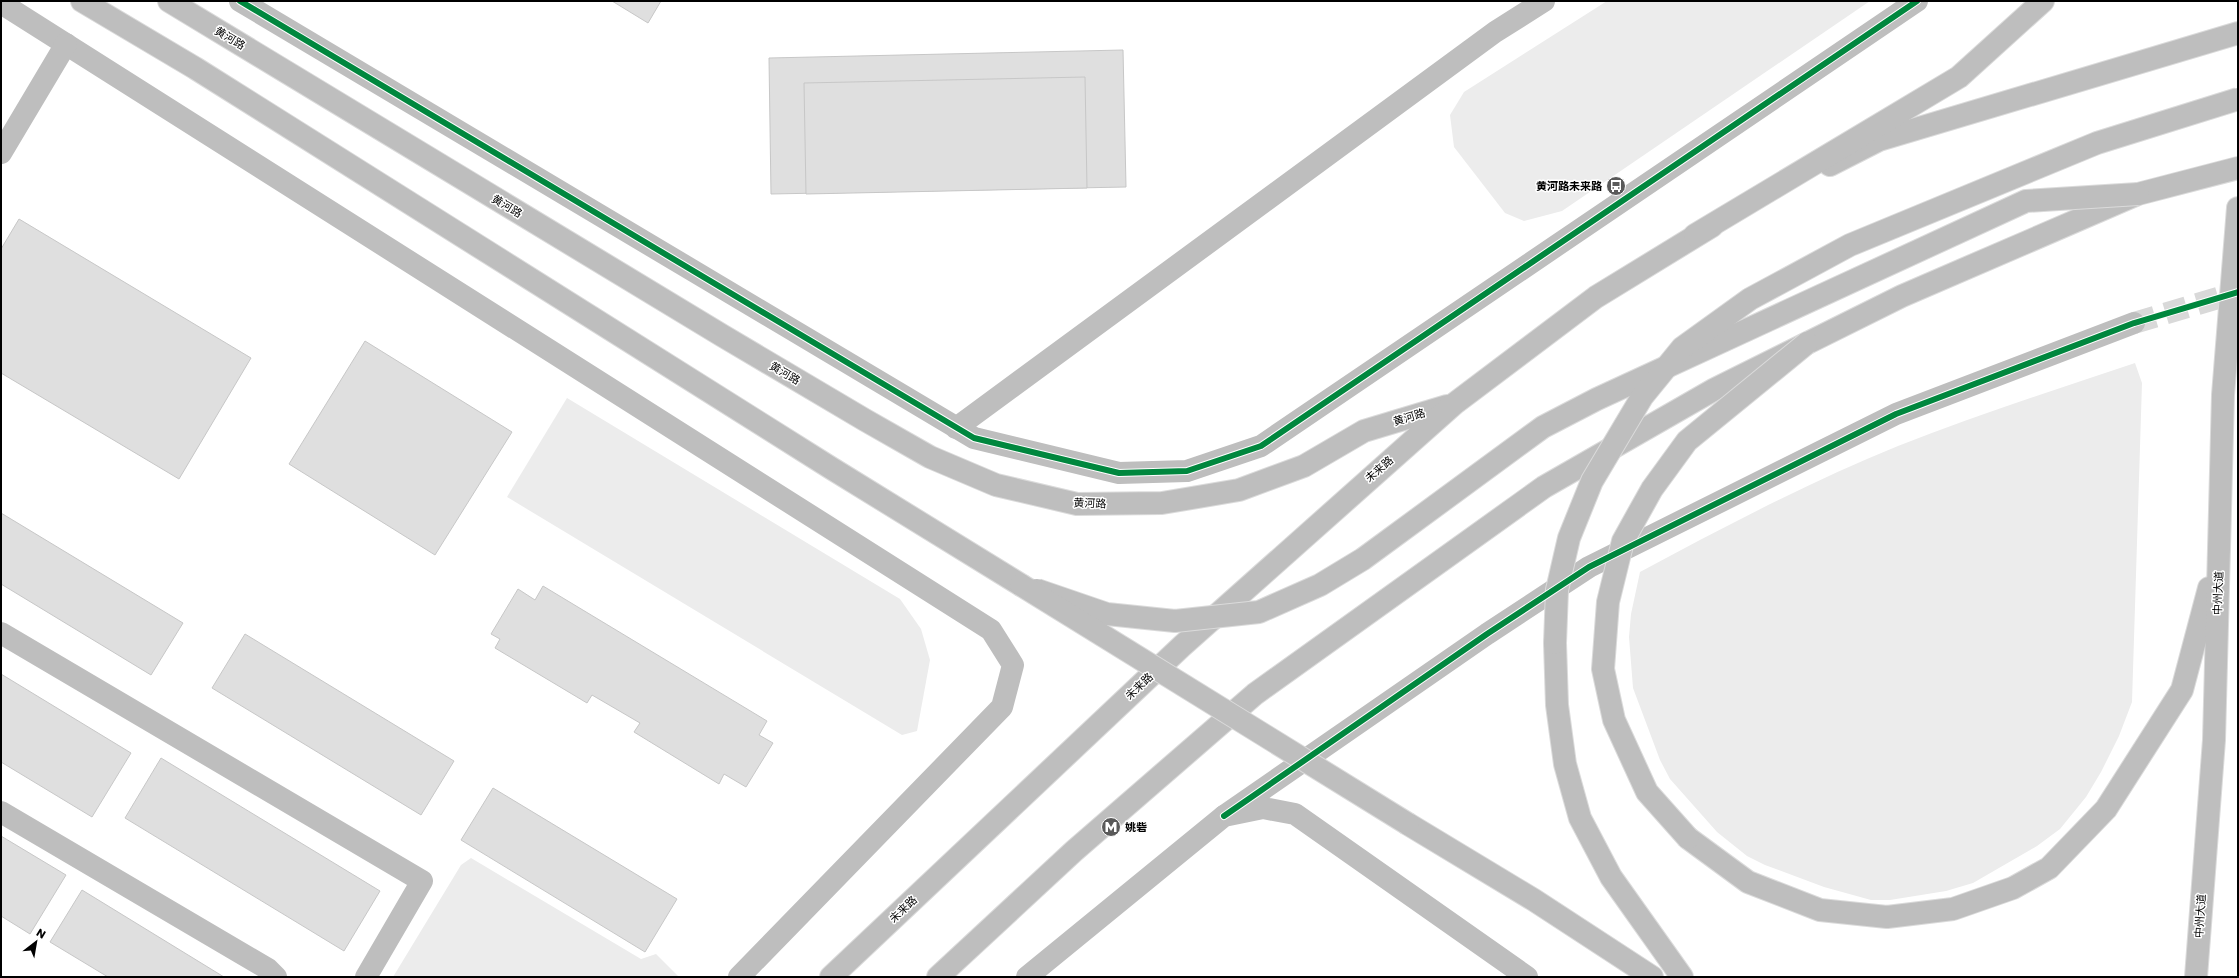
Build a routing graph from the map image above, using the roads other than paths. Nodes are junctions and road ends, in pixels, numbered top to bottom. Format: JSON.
{"nodes":[{"id":1,"x":82,"y":1,"type":"edge"},
{"id":2,"x":169,"y":1,"type":"edge"},
{"id":3,"x":240,"y":1,"type":"edge"},
{"id":4,"x":1544,"y":1,"type":"edge"},
{"id":5,"x":1917,"y":1,"type":"edge"},
{"id":6,"x":2042,"y":1,"type":"edge"},
{"id":7,"x":1,"y":3,"type":"edge"},
{"id":8,"x":2238,"y":33,"type":"edge"},
{"id":9,"x":66,"y":44,"type":"junction"},
{"id":10,"x":2238,"y":99,"type":"edge"},
{"id":11,"x":1,"y":153,"type":"edge"},
{"id":12,"x":2238,"y":168,"type":"edge"},
{"id":13,"x":2138,"y":194,"type":"junction"},
{"id":14,"x":2238,"y":208,"type":"edge"},
{"id":15,"x":1695,"y":234,"type":"junction"},
{"id":16,"x":2134,"y":323,"type":"tunnel mouth"},
{"id":17,"x":1807,"y":343,"type":"junction"},
{"id":18,"x":1454,"y":404,"type":"junction"},
{"id":19,"x":956,"y":428,"type":"junction"},
{"id":20,"x":2219,"y":554,"type":"junction"},
{"id":21,"x":1021,"y":585,"type":"junction"},
{"id":22,"x":1,"y":633,"type":"edge"},
{"id":23,"x":1,"y":812,"type":"edge"},
{"id":24,"x":1224,"y":816,"type":"junction"},
{"id":25,"x":276,"y":977,"type":"edge"},
{"id":26,"x":366,"y":977,"type":"edge"},
{"id":27,"x":739,"y":977,"type":"edge"},
{"id":28,"x":831,"y":977,"type":"edge"},
{"id":29,"x":938,"y":977,"type":"edge"},
{"id":30,"x":1027,"y":977,"type":"edge"},
{"id":31,"x":1527,"y":977,"type":"edge"},
{"id":32,"x":1652,"y":977,"type":"edge"},
{"id":33,"x":1682,"y":977,"type":"edge"},
{"id":34,"x":2196,"y":977,"type":"edge"}],
"edges":[{"from":1,"to":21,"type":"main road"},
{"from":2,"to":18,"type":"main road","name":"黄河路"},
{"from":3,"to":19,"type":"main road"},
{"from":4,"to":19,"type":"main road"},
{"from":5,"to":19,"type":"main road"},
{"from":6,"to":15,"type":"main road"},
{"from":7,"to":9,"type":"main road"},
{"from":8,"to":15,"type":"main road"},
{"from":9,"to":11,"type":"main road"},
{"from":9,"to":27,"type":"main road"},
{"from":10,"to":33,"type":"main road","bridge":true},
{"from":12,"to":13,"type":"main road"},
{"from":13,"to":17,"type":"main road","bridge":true},
{"from":13,"to":21,"type":"main road","bridge":true},
{"from":14,"to":20,"type":"main road","name":"中州大道"},
{"from":15,"to":18,"type":"main road","name":"未来路"},
{"from":16,"to":24,"type":"main road"},
{"from":17,"to":20,"type":"main road","bridge":true},
{"from":17,"to":29,"type":"main road","bridge":true},
{"from":18,"to":28,"type":"main road","name":"未来路"},
{"from":20,"to":34,"type":"main road","name":"中州大道"},
{"from":21,"to":32,"type":"main road","bridge":true},
{"from":22,"to":26,"type":"main road"},
{"from":23,"to":25,"type":"main road"},
{"from":24,"to":30,"type":"main road"},
{"from":24,"to":31,"type":"main road"}]}
